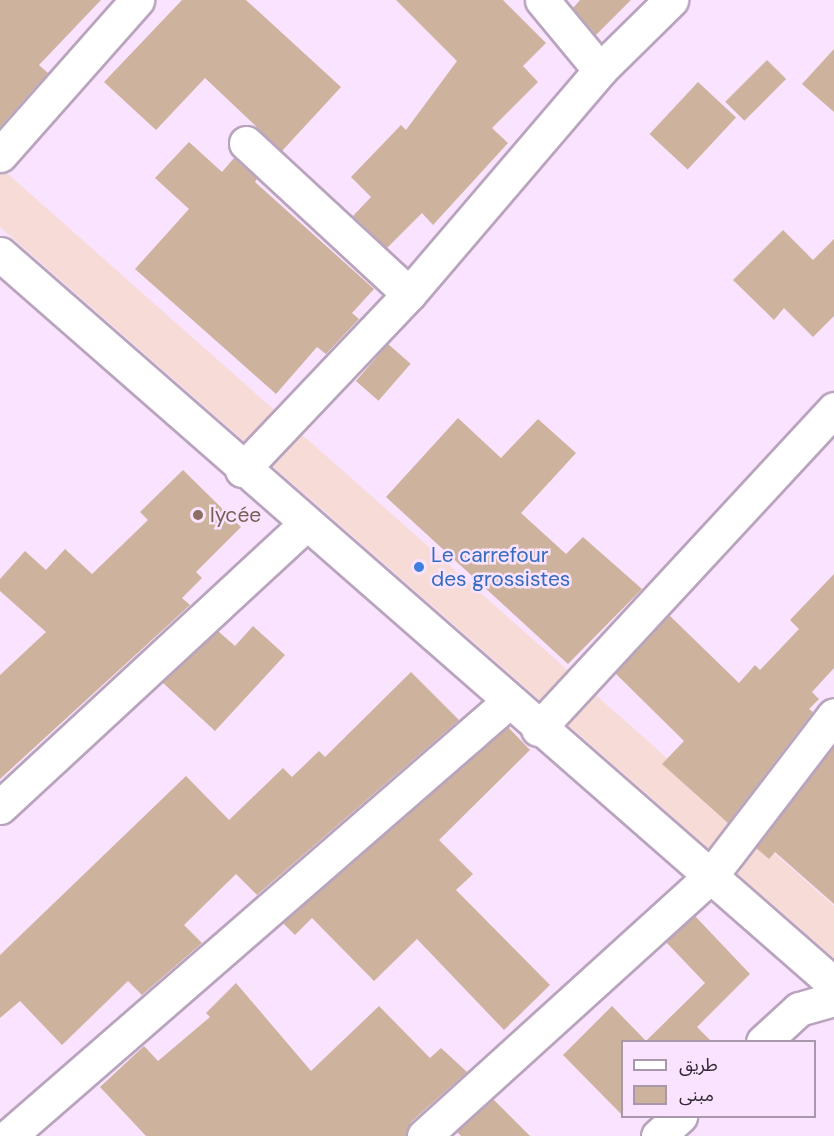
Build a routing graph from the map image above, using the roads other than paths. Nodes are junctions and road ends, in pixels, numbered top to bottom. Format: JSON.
{"nodes":[{"id":1,"x":138,"y":0,"type":"edge"},
{"id":2,"x":542,"y":0,"type":"edge"},
{"id":3,"x":670,"y":0,"type":"edge"},
{"id":4,"x":600,"y":70,"type":"junction"},
{"id":5,"x":246,"y":143,"type":"dead end"},
{"id":6,"x":0,"y":155,"type":"edge"},
{"id":7,"x":0,"y":254,"type":"edge"},
{"id":8,"x":409,"y":294,"type":"junction"},
{"id":9,"x":834,"y":409,"type":"edge"},
{"id":10,"x":242,"y":470,"type":"junction"},
{"id":11,"x":304,"y":525,"type":"junction"},
{"id":12,"x":508,"y":702,"type":"junction"},
{"id":13,"x":834,"y":714,"type":"edge"},
{"id":14,"x":538,"y":729,"type":"junction"},
{"id":15,"x":0,"y":807,"type":"edge"},
{"id":16,"x":709,"y":878,"type":"junction"},
{"id":17,"x":834,"y":984,"type":"edge"},
{"id":18,"x":834,"y":999,"type":"edge"},
{"id":19,"x":764,"y":1040,"type":"edge"},
{"id":20,"x":678,"y":1118,"type":"edge"},
{"id":21,"x":9,"y":1136,"type":"edge"},
{"id":22,"x":424,"y":1136,"type":"edge"},
{"id":23,"x":658,"y":1136,"type":"edge"}],
"edges":[{"from":1,"to":6,"type":"street"},
{"from":2,"to":4,"type":"street"},
{"from":3,"to":4,"type":"street"},
{"from":4,"to":8,"type":"street"},
{"from":5,"to":8,"type":"street"},
{"from":7,"to":10,"type":"street"},
{"from":8,"to":10,"type":"street"},
{"from":9,"to":14,"type":"street"},
{"from":10,"to":11,"type":"street"},
{"from":11,"to":12,"type":"street"},
{"from":11,"to":15,"type":"street"},
{"from":12,"to":14,"type":"street"},
{"from":12,"to":21,"type":"street"},
{"from":13,"to":16,"type":"street"},
{"from":14,"to":16,"type":"street"},
{"from":16,"to":17,"type":"street"},
{"from":16,"to":22,"type":"street"},
{"from":18,"to":19,"type":"street"},
{"from":20,"to":23,"type":"street"}]}
